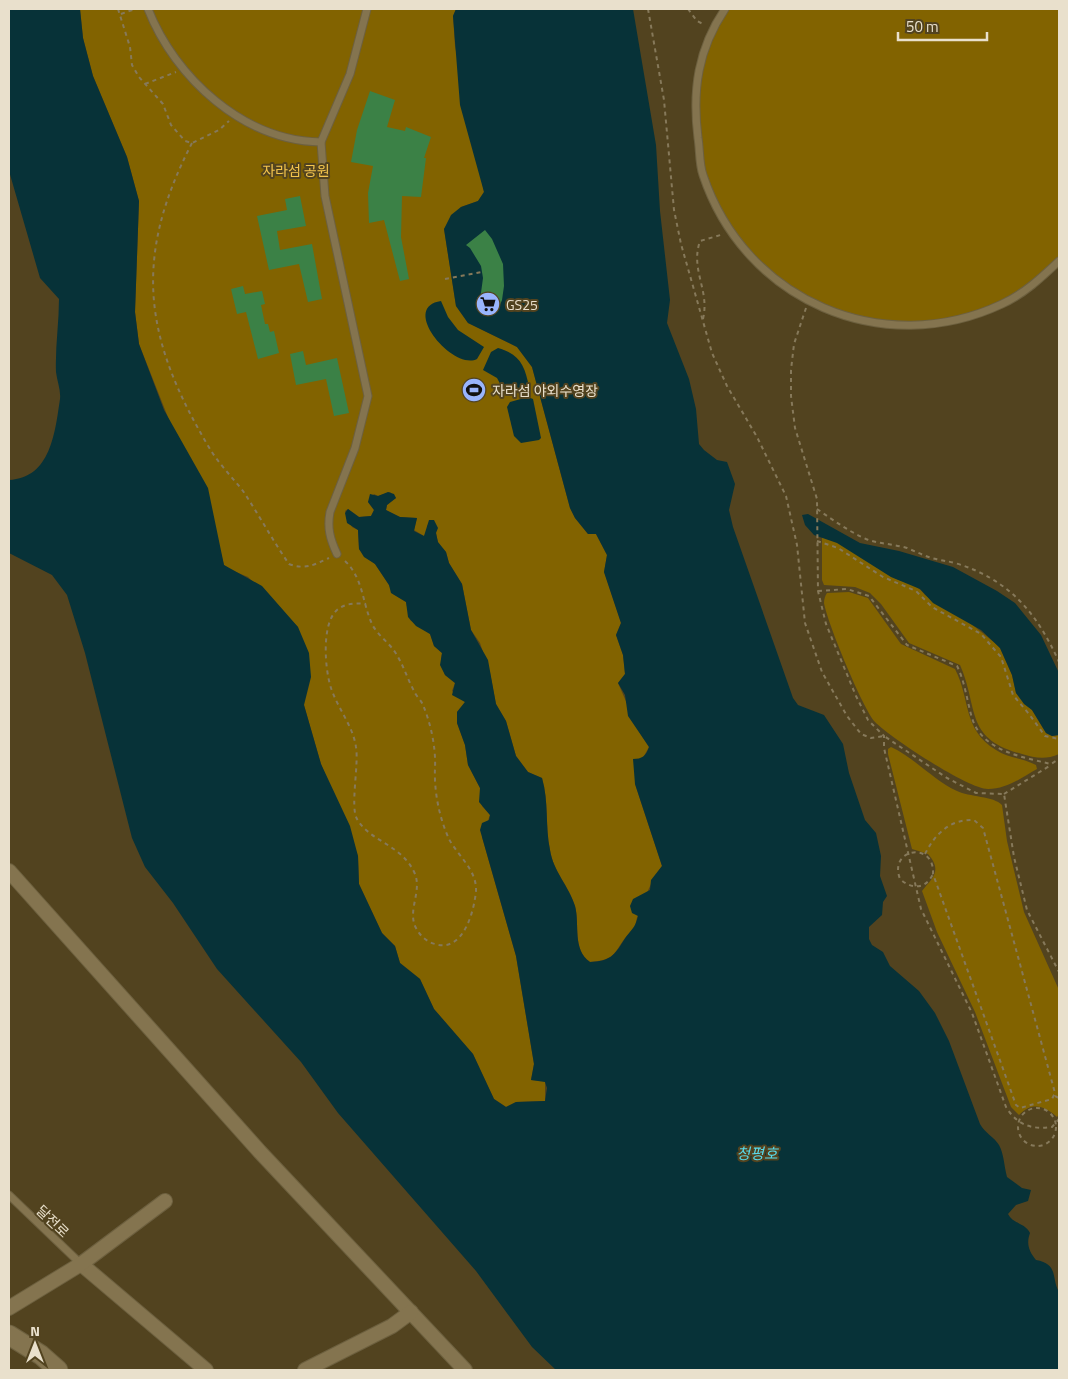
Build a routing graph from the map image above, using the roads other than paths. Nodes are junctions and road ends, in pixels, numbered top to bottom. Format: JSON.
{"nodes":[{"id":1,"x":148,"y":9,"type":"edge"},
{"id":2,"x":367,"y":9,"type":"edge"},
{"id":3,"x":725,"y":9,"type":"edge"},
{"id":4,"x":321,"y":142,"type":"junction"},
{"id":5,"x":1059,"y":261,"type":"edge"},
{"id":6,"x":337,"y":554,"type":"road end"},
{"id":7,"x":9,"y":871,"type":"edge"},
{"id":8,"x":9,"y":1195,"type":"edge"},
{"id":9,"x":165,"y":1200,"type":"dead end"},
{"id":10,"x":81,"y":1264,"type":"junction"},
{"id":11,"x":9,"y":1308,"type":"edge"},
{"id":12,"x":411,"y":1312,"type":"junction"},
{"id":13,"x":9,"y":1335,"type":"edge"},
{"id":14,"x":58,"y":1370,"type":"edge"},
{"id":15,"x":206,"y":1370,"type":"edge"},
{"id":16,"x":305,"y":1370,"type":"edge"},
{"id":17,"x":465,"y":1370,"type":"edge"}],
"edges":[{"from":1,"to":4,"type":"lane"},
{"from":2,"to":4,"type":"lane"},
{"from":3,"to":5,"type":"lane"},
{"from":4,"to":6,"type":"lane"},
{"from":7,"to":12,"type":"street"},
{"from":8,"to":10,"type":"lane","name":"달전로"},
{"from":9,"to":10,"type":"street"},
{"from":10,"to":11,"type":"street"},
{"from":10,"to":15,"type":"street"},
{"from":12,"to":16,"type":"street"},
{"from":12,"to":17,"type":"street"},
{"from":13,"to":14,"type":"main road"}]}
